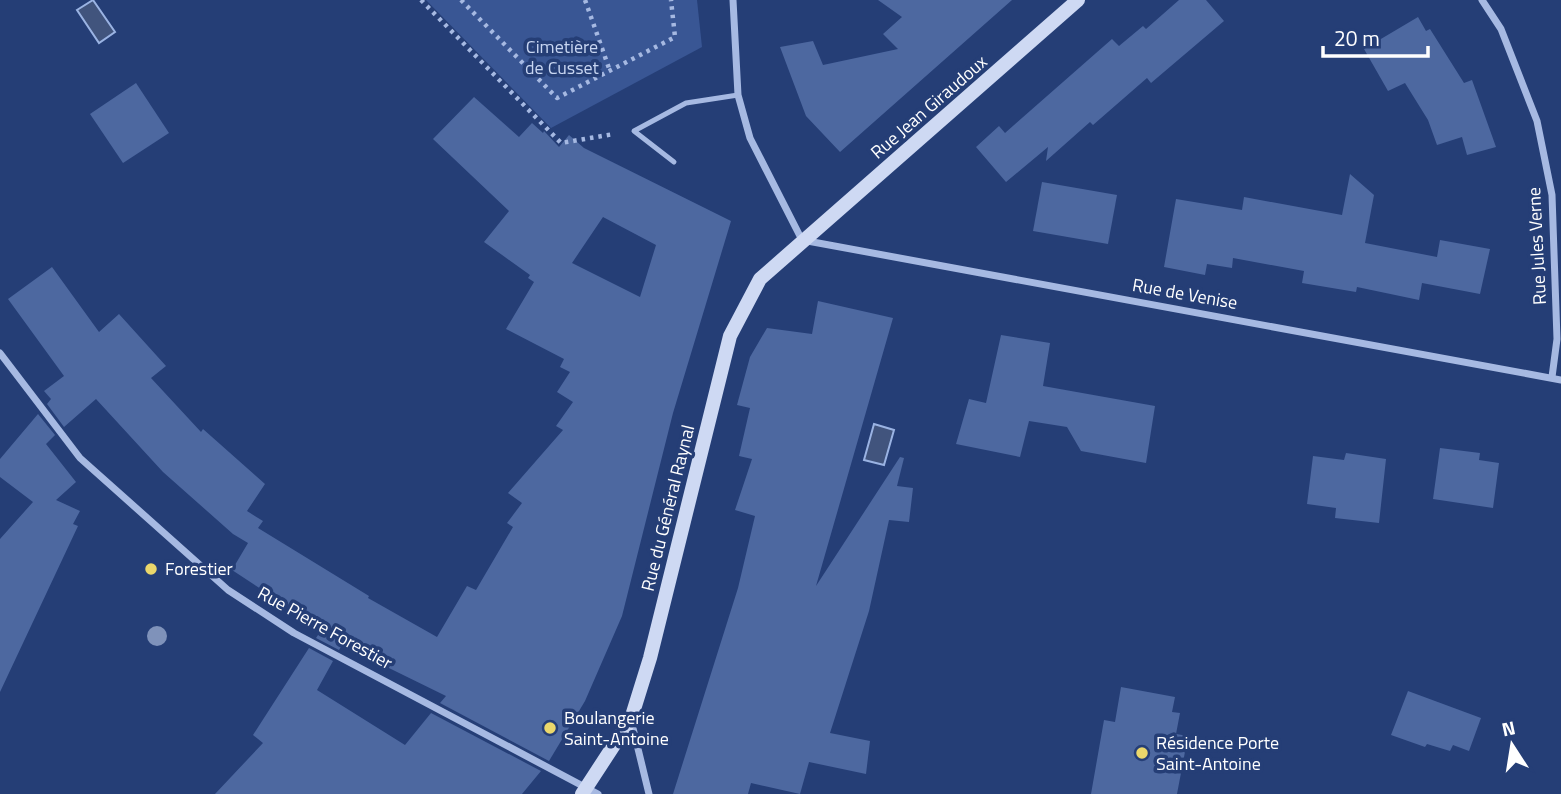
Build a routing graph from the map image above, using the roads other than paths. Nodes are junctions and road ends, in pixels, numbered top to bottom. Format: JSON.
{"nodes":[{"id":1,"x":733,"y":0,"type":"edge"},
{"id":2,"x":1078,"y":0,"type":"edge"},
{"id":3,"x":1482,"y":0,"type":"edge"},
{"id":4,"x":738,"y":95,"type":"junction"},
{"id":5,"x":674,"y":162,"type":"dead end"},
{"id":6,"x":802,"y":240,"type":"junction"},
{"id":7,"x":0,"y":354,"type":"edge"},
{"id":8,"x":1552,"y":377,"type":"junction"},
{"id":9,"x":1561,"y":380,"type":"edge"},
{"id":10,"x":631,"y":719,"type":"junction"},
{"id":11,"x":590,"y":792,"type":"edge"},
{"id":12,"x":649,"y":794,"type":"edge"}],
"edges":[{"from":1,"to":4,"type":"street"},
{"from":2,"to":6,"type":"main road","name":"Rue Jean Giraudoux"},
{"from":3,"to":8,"type":"street","name":"Rue Jules Verne"},
{"from":4,"to":5,"type":"lane"},
{"from":4,"to":6,"type":"street"},
{"from":6,"to":8,"type":"street","name":"Rue de Venise"},
{"from":6,"to":10,"type":"main road","name":"Rue du Général Raynal"},
{"from":7,"to":11,"type":"street","name":"Rue Pierre Forestier"},
{"from":8,"to":9,"type":"street","name":"Rue de Venise"},
{"from":10,"to":11,"type":"main road","name":"Rue du Général Raynal"},
{"from":10,"to":12,"type":"street"}]}
